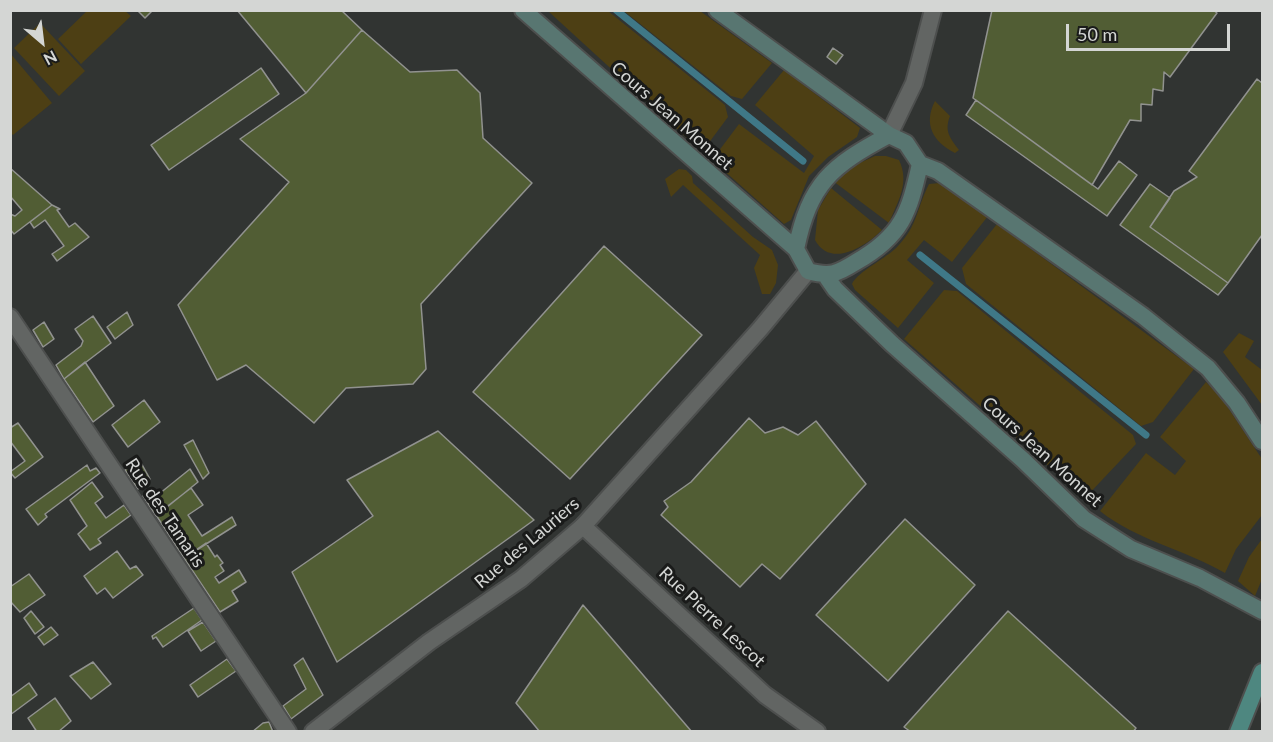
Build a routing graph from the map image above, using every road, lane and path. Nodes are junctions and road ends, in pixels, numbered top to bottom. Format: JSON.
{"nodes":[{"id":1,"x":523,"y":10,"type":"edge"},
{"id":2,"x":717,"y":10,"type":"edge"},
{"id":3,"x":933,"y":10,"type":"edge"},
{"id":4,"x":889,"y":135,"type":"junction"},
{"id":5,"x":920,"y":164,"type":"junction"},
{"id":6,"x":796,"y":249,"type":"junction"},
{"id":7,"x":808,"y":271,"type":"junction"},
{"id":8,"x":826,"y":276,"type":"junction"},
{"id":9,"x":10,"y":317,"type":"edge"},
{"id":10,"x":1263,"y":441,"type":"edge"},
{"id":11,"x":583,"y":526,"type":"junction"},
{"id":12,"x":1263,"y":612,"type":"edge"},
{"id":13,"x":1263,"y":672,"type":"edge"},
{"id":14,"x":288,"y":732,"type":"edge"},
{"id":15,"x":313,"y":732,"type":"edge"},
{"id":16,"x":817,"y":732,"type":"edge"},
{"id":17,"x":1238,"y":732,"type":"edge"}],
"edges":[{"from":1,"to":6,"type":"main road","name":"Cours Jean Monnet"},
{"from":2,"to":4,"type":"main road"},
{"from":3,"to":4,"type":"street"},
{"from":4,"to":5,"type":"main road"},
{"from":4,"to":6,"type":"main road"},
{"from":5,"to":8,"type":"main road"},
{"from":5,"to":10,"type":"main road"},
{"from":6,"to":7,"type":"main road"},
{"from":7,"to":8,"type":"main road"},
{"from":7,"to":11,"type":"street","name":"Rue des Lauriers"},
{"from":8,"to":12,"type":"main road","name":"Cours Jean Monnet"},
{"from":9,"to":14,"type":"street","name":"Rue des Tamaris"},
{"from":11,"to":15,"type":"street","name":"Rue des Lauriers"},
{"from":11,"to":16,"type":"street","name":"Rue Pierre Lescot"},
{"from":13,"to":17,"type":"main road"}]}
